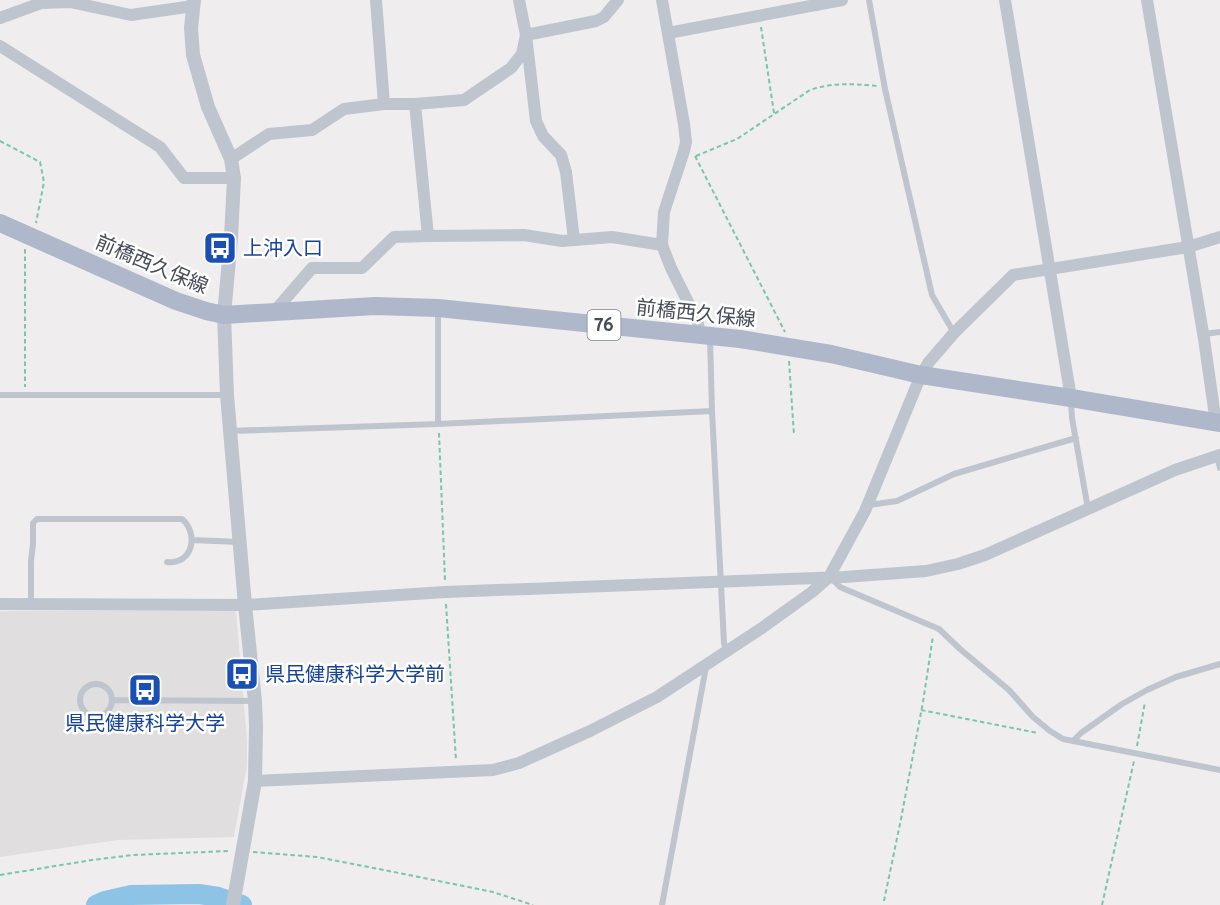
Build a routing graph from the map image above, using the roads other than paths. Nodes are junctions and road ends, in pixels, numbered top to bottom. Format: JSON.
{"nodes":[{"id":1,"x":376,"y":0,"type":"edge"},
{"id":2,"x":519,"y":0,"type":"edge"},
{"id":3,"x":618,"y":0,"type":"edge"},
{"id":4,"x":662,"y":0,"type":"edge"},
{"id":5,"x":842,"y":0,"type":"edge"},
{"id":6,"x":869,"y":0,"type":"edge"},
{"id":7,"x":1005,"y":0,"type":"edge"},
{"id":8,"x":1147,"y":0,"type":"edge"},
{"id":9,"x":40,"y":2,"type":"edge"},
{"id":10,"x":193,"y":3,"type":"edge"},
{"id":11,"x":0,"y":18,"type":"edge"},
{"id":12,"x":668,"y":33,"type":"junction"},
{"id":13,"x":526,"y":35,"type":"junction"},
{"id":14,"x":0,"y":46,"type":"edge"},
{"id":15,"x":384,"y":104,"type":"junction"},
{"id":16,"x":415,"y":104,"type":"junction"},
{"id":17,"x":231,"y":159,"type":"junction"},
{"id":18,"x":234,"y":178,"type":"junction"},
{"id":19,"x":0,"y":223,"type":"edge"},
{"id":20,"x":428,"y":236,"type":"junction"},
{"id":21,"x":1220,"y":237,"type":"edge"},
{"id":22,"x":574,"y":240,"type":"junction"},
{"id":23,"x":662,"y":245,"type":"junction"},
{"id":24,"x":1188,"y":247,"type":"junction"},
{"id":25,"x":1049,"y":270,"type":"junction"},
{"id":26,"x":438,"y":308,"type":"junction"},
{"id":27,"x":274,"y":312,"type":"junction"},
{"id":28,"x":224,"y":315,"type":"junction"},
{"id":29,"x":1220,"y":332,"type":"edge"},
{"id":30,"x":954,"y":333,"type":"junction"},
{"id":31,"x":1203,"y":334,"type":"junction"},
{"id":32,"x":704,"y":336,"type":"junction"},
{"id":33,"x":921,"y":375,"type":"junction"},
{"id":34,"x":0,"y":395,"type":"edge"},
{"id":35,"x":227,"y":395,"type":"junction"},
{"id":36,"x":1071,"y":398,"type":"junction"},
{"id":37,"x":712,"y":411,"type":"junction"},
{"id":38,"x":1218,"y":423,"type":"edge"},
{"id":39,"x":438,"y":424,"type":"junction"},
{"id":40,"x":230,"y":431,"type":"junction"},
{"id":41,"x":1076,"y":438,"type":"junction"},
{"id":42,"x":1218,"y":456,"type":"edge"},
{"id":43,"x":1220,"y":468,"type":"edge"},
{"id":44,"x":867,"y":505,"type":"junction"},
{"id":45,"x":1088,"y":509,"type":"junction"},
{"id":46,"x":192,"y":540,"type":"junction"},
{"id":47,"x":240,"y":542,"type":"junction"},
{"id":48,"x":167,"y":562,"type":"dead end"},
{"id":49,"x":829,"y":577,"type":"junction"},
{"id":50,"x":721,"y":582,"type":"junction"},
{"id":51,"x":0,"y":604,"type":"edge"},
{"id":52,"x":31,"y":604,"type":"junction"},
{"id":53,"x":245,"y":605,"type":"junction"},
{"id":54,"x":726,"y":652,"type":"junction"},
{"id":55,"x":707,"y":664,"type":"junction"},
{"id":56,"x":1220,"y":664,"type":"edge"},
{"id":57,"x":112,"y":700,"type":"junction"},
{"id":58,"x":255,"y":701,"type":"junction"},
{"id":59,"x":1073,"y":741,"type":"junction"},
{"id":60,"x":1220,"y":770,"type":"edge"},
{"id":61,"x":255,"y":781,"type":"junction"},
{"id":62,"x":233,"y":905,"type":"edge"},
{"id":63,"x":662,"y":905,"type":"edge"}],
"edges":[{"from":1,"to":15,"type":"street"},
{"from":2,"to":13,"type":"street"},
{"from":3,"to":13,"type":"street"},
{"from":4,"to":12,"type":"street"},
{"from":5,"to":12,"type":"street"},
{"from":6,"to":30,"type":"lane"},
{"from":7,"to":25,"type":"street"},
{"from":8,"to":24,"type":"street"},
{"from":9,"to":10,"type":"street"},
{"from":9,"to":11,"type":"street"},
{"from":10,"to":17,"type":"street"},
{"from":12,"to":23,"type":"street"},
{"from":13,"to":16,"type":"street"},
{"from":13,"to":22,"type":"street"},
{"from":14,"to":18,"type":"street"},
{"from":15,"to":16,"type":"street"},
{"from":15,"to":17,"type":"street"},
{"from":16,"to":20,"type":"street"},
{"from":17,"to":18,"type":"street"},
{"from":18,"to":28,"type":"street"},
{"from":19,"to":28,"type":"main road","name":"前橋西久保線","number":"76"},
{"from":20,"to":22,"type":"street"},
{"from":20,"to":27,"type":"street"},
{"from":21,"to":24,"type":"street"},
{"from":22,"to":23,"type":"street"},
{"from":23,"to":32,"type":"street"},
{"from":24,"to":25,"type":"street"},
{"from":24,"to":31,"type":"street"},
{"from":25,"to":30,"type":"street"},
{"from":25,"to":36,"type":"street"},
{"from":26,"to":27,"type":"main road","name":"前橋西久保線","number":"76"},
{"from":26,"to":32,"type":"main road","name":"前橋西久保線","number":"76"},
{"from":26,"to":39,"type":"lane"},
{"from":27,"to":28,"type":"main road","name":"前橋西久保線","number":"76"},
{"from":28,"to":35,"type":"street"},
{"from":29,"to":31,"type":"lane"},
{"from":30,"to":33,"type":"street"},
{"from":31,"to":38,"type":"street"},
{"from":32,"to":33,"type":"main road","name":"前橋西久保線","number":"76"},
{"from":32,"to":37,"type":"lane"},
{"from":33,"to":36,"type":"main road","name":"前橋西久保線","number":"76"},
{"from":33,"to":44,"type":"street"},
{"from":34,"to":35,"type":"lane"},
{"from":35,"to":40,"type":"street"},
{"from":36,"to":38,"type":"main road","name":"前橋西久保線","number":"76"},
{"from":36,"to":41,"type":"lane"},
{"from":37,"to":39,"type":"lane"},
{"from":37,"to":50,"type":"lane"},
{"from":39,"to":40,"type":"lane"},
{"from":40,"to":47,"type":"street"},
{"from":41,"to":44,"type":"lane"},
{"from":41,"to":45,"type":"lane"},
{"from":42,"to":43,"type":"lane"},
{"from":42,"to":45,"type":"street"},
{"from":44,"to":49,"type":"street"},
{"from":45,"to":49,"type":"street"},
{"from":46,"to":47,"type":"lane"},
{"from":46,"to":48,"type":"lane"},
{"from":46,"to":52,"type":"lane"},
{"from":47,"to":53,"type":"street"},
{"from":49,"to":50,"type":"street"},
{"from":49,"to":54,"type":"street"},
{"from":49,"to":59,"type":"lane"},
{"from":50,"to":53,"type":"street"},
{"from":50,"to":54,"type":"lane"},
{"from":51,"to":52,"type":"street"},
{"from":52,"to":53,"type":"street"},
{"from":53,"to":58,"type":"street"},
{"from":54,"to":55,"type":"street"},
{"from":55,"to":61,"type":"street"},
{"from":55,"to":63,"type":"lane"},
{"from":56,"to":59,"type":"lane"},
{"from":57,"to":57,"type":"lane"},
{"from":57,"to":58,"type":"lane"},
{"from":58,"to":61,"type":"street"},
{"from":59,"to":60,"type":"lane"},
{"from":61,"to":62,"type":"street"}]}
